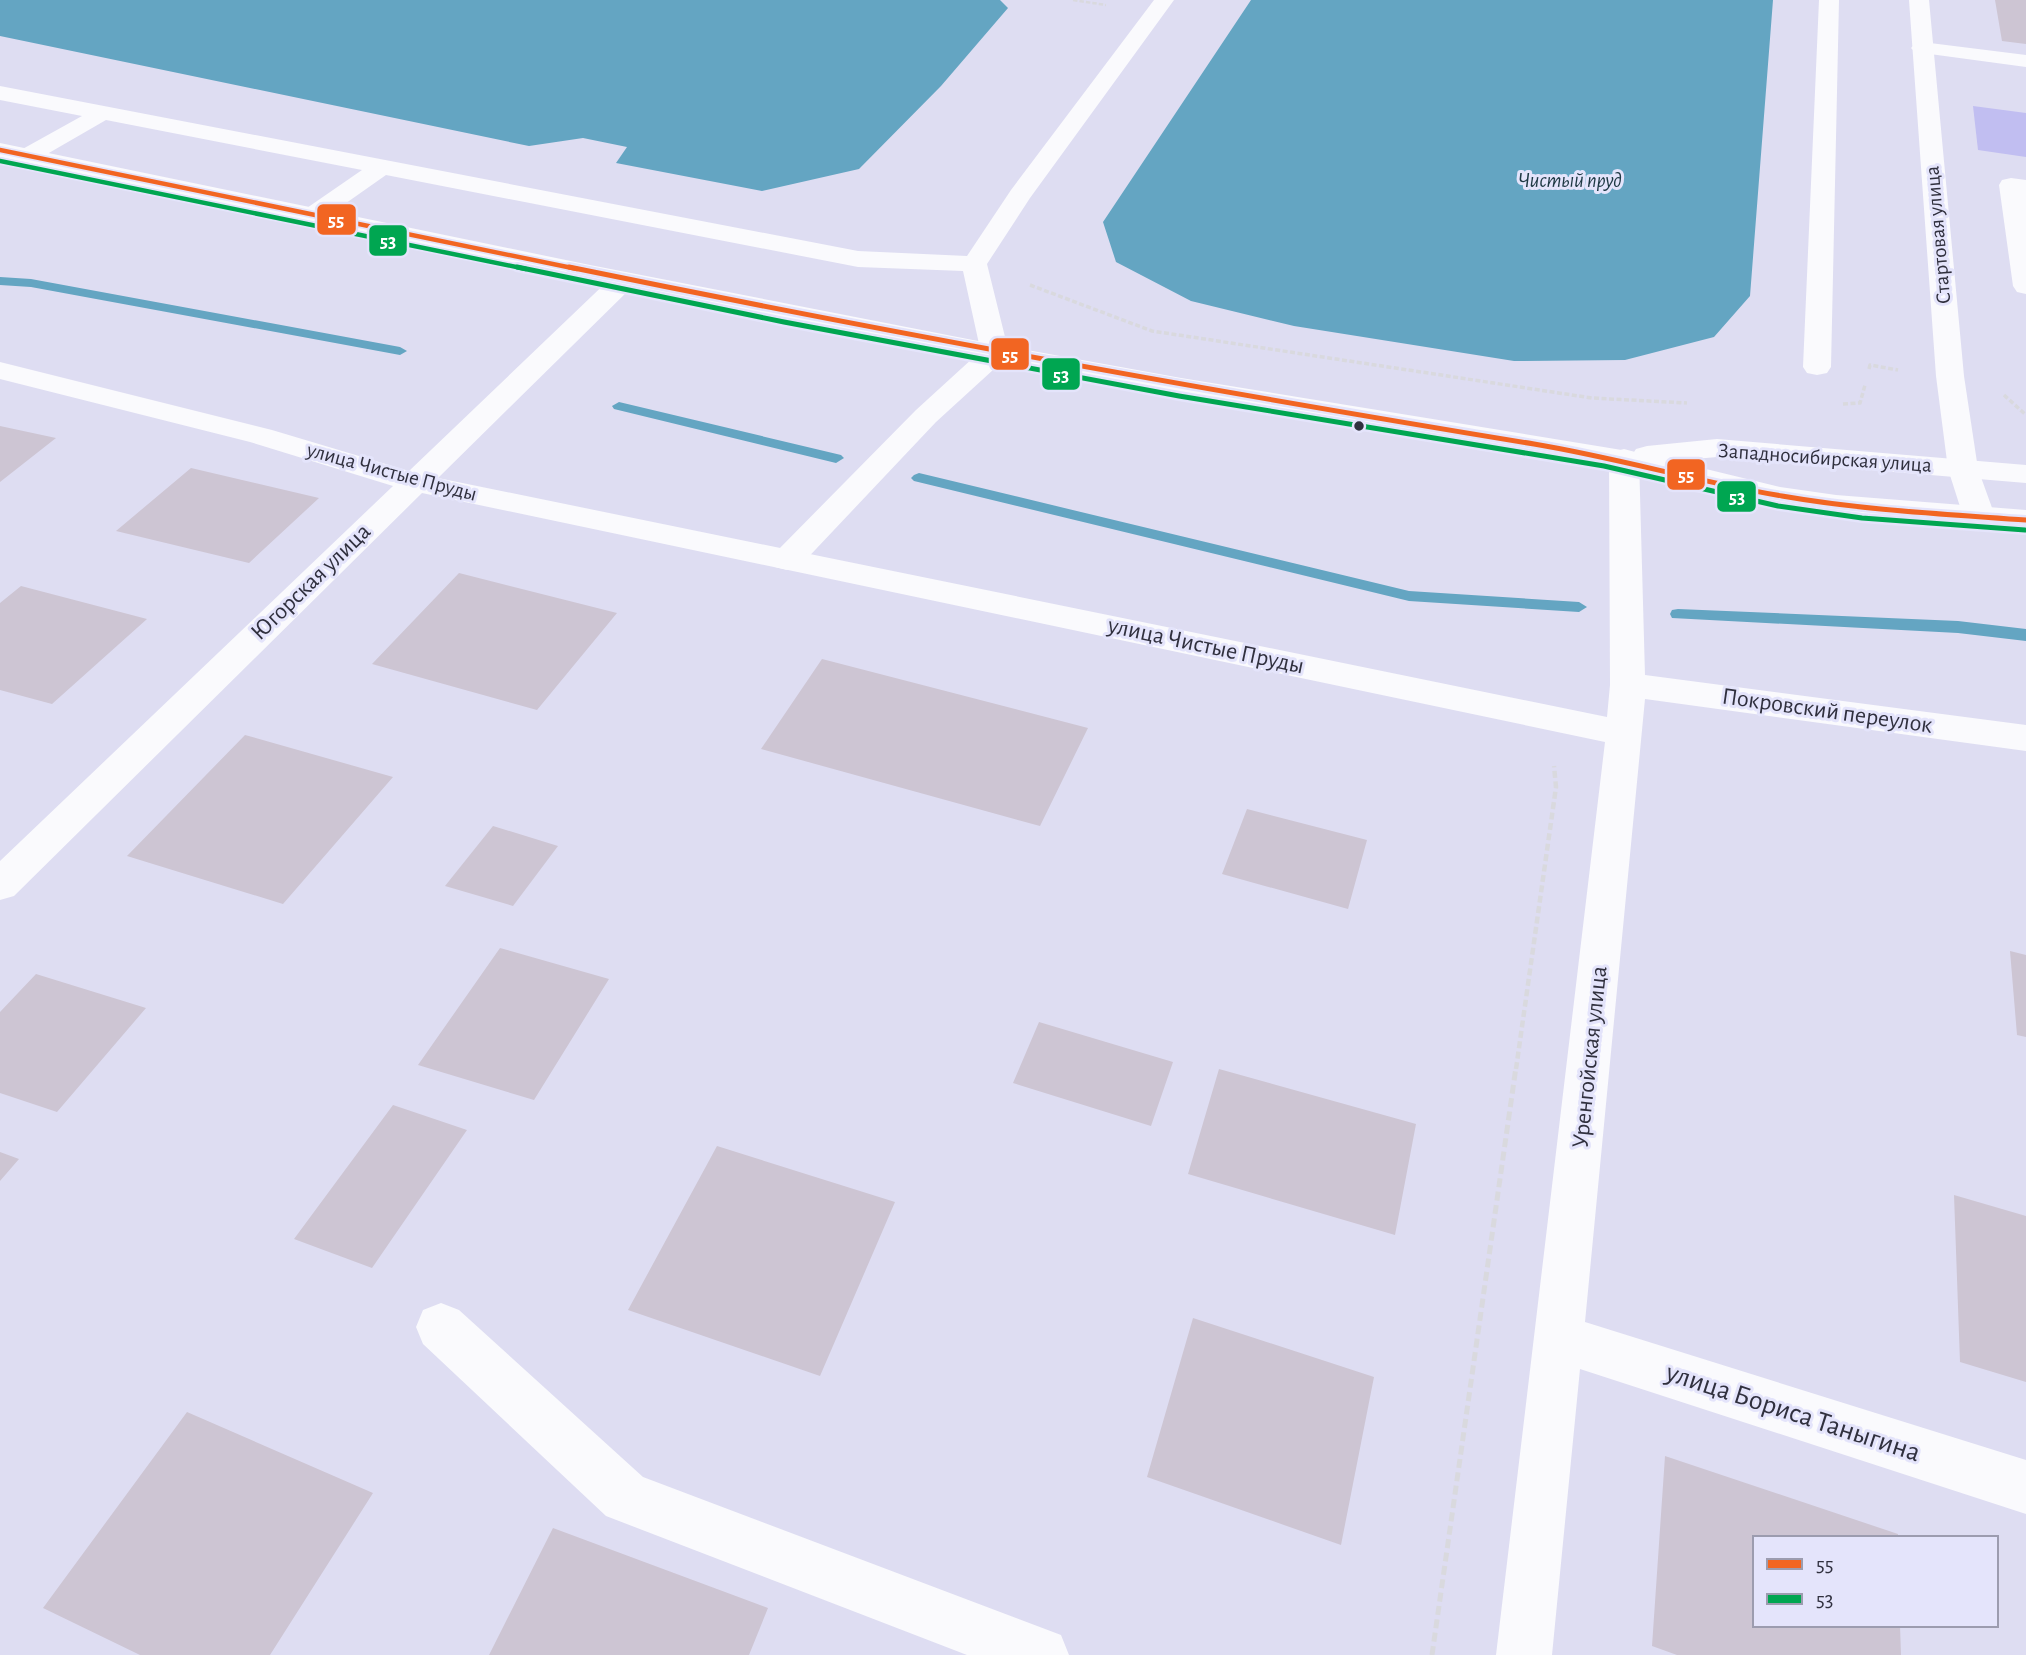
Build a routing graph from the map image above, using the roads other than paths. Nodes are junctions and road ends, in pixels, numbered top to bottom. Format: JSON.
{"nodes":[{"id":1,"x":1164,"y":0,"type":"edge"},
{"id":2,"x":1829,"y":0,"type":"edge"},
{"id":3,"x":1919,"y":0,"type":"edge"},
{"id":4,"x":1922,"y":48,"type":"junction"},
{"id":5,"x":2026,"y":61,"type":"edge"},
{"id":6,"x":0,"y":93,"type":"edge"},
{"id":7,"x":103,"y":113,"type":"junction"},
{"id":8,"x":0,"y":150,"type":"edge"},
{"id":9,"x":27,"y":156,"type":"junction"},
{"id":10,"x":382,"y":167,"type":"junction"},
{"id":11,"x":2026,"y":187,"type":"edge"},
{"id":12,"x":313,"y":215,"type":"junction"},
{"id":13,"x":974,"y":264,"type":"junction"},
{"id":14,"x":624,"y":280,"type":"junction"},
{"id":15,"x":2026,"y":286,"type":"edge"},
{"id":16,"x":995,"y":354,"type":"junction"},
{"id":17,"x":1817,"y":367,"type":"dead end"},
{"id":18,"x":0,"y":370,"type":"edge"},
{"id":19,"x":1624,"y":458,"type":"junction"},
{"id":20,"x":1963,"y":469,"type":"junction"},
{"id":21,"x":2026,"y":474,"type":"edge"},
{"id":22,"x":412,"y":482,"type":"junction"},
{"id":23,"x":1979,"y":516,"type":"junction"},
{"id":24,"x":2026,"y":520,"type":"edge"},
{"id":25,"x":788,"y":560,"type":"junction"},
{"id":26,"x":1628,"y":685,"type":"junction"},
{"id":27,"x":1624,"y":733,"type":"junction"},
{"id":28,"x":2026,"y":738,"type":"edge"},
{"id":29,"x":0,"y":885,"type":"edge"},
{"id":30,"x":441,"y":1326,"type":"dead end"},
{"id":31,"x":1560,"y":1339,"type":"junction"},
{"id":32,"x":2026,"y":1487,"type":"edge"},
{"id":33,"x":1041,"y":1655,"type":"edge"},
{"id":34,"x":1524,"y":1655,"type":"edge"}],
"edges":[{"from":1,"to":13,"type":"street"},
{"from":2,"to":17,"type":"street"},
{"from":3,"to":4,"type":"street","name":"Стартовая улица"},
{"from":4,"to":5,"type":"street"},
{"from":4,"to":20,"type":"street","name":"Стартовая улица"},
{"from":6,"to":7,"type":"street"},
{"from":7,"to":9,"type":"street"},
{"from":7,"to":10,"type":"street"},
{"from":8,"to":9,"type":"street","name":"Западносибирская улица"},
{"from":9,"to":12,"type":"street","name":"Западносибирская улица"},
{"from":10,"to":12,"type":"street"},
{"from":10,"to":13,"type":"street"},
{"from":11,"to":15,"type":"street"},
{"from":12,"to":14,"type":"street","name":"Западносибирская улица"},
{"from":13,"to":16,"type":"street"},
{"from":14,"to":16,"type":"street","name":"Западносибирская улица"},
{"from":14,"to":22,"type":"street","name":"Югорская улица"},
{"from":16,"to":19,"type":"street","name":"Западносибирская улица"},
{"from":16,"to":25,"type":"street"},
{"from":18,"to":22,"type":"street","name":"улица Чистые Пруды"},
{"from":19,"to":20,"type":"street","name":"Западносибирская улица"},
{"from":19,"to":23,"type":"street","name":"Западносибирская улица"},
{"from":19,"to":26,"type":"street","name":"Уренгойская улица"},
{"from":20,"to":21,"type":"street","name":"Западносибирская улица"},
{"from":20,"to":23,"type":"street","name":"Стартовая улица"},
{"from":22,"to":25,"type":"street","name":"улица Чистые Пруды"},
{"from":22,"to":29,"type":"street","name":"Югорская улица"},
{"from":23,"to":24,"type":"street","name":"Западносибирская улица"},
{"from":25,"to":27,"type":"street","name":"улица Чистые Пруды"},
{"from":26,"to":27,"type":"street","name":"Уренгойская улица"},
{"from":26,"to":28,"type":"street","name":"Покровский переулок"},
{"from":27,"to":31,"type":"street","name":"Уренгойская улица"},
{"from":30,"to":33,"type":"street"},
{"from":31,"to":32,"type":"street","name":"улица Бориса Таныгина"},
{"from":31,"to":34,"type":"street","name":"Уренгойская улица"}]}
